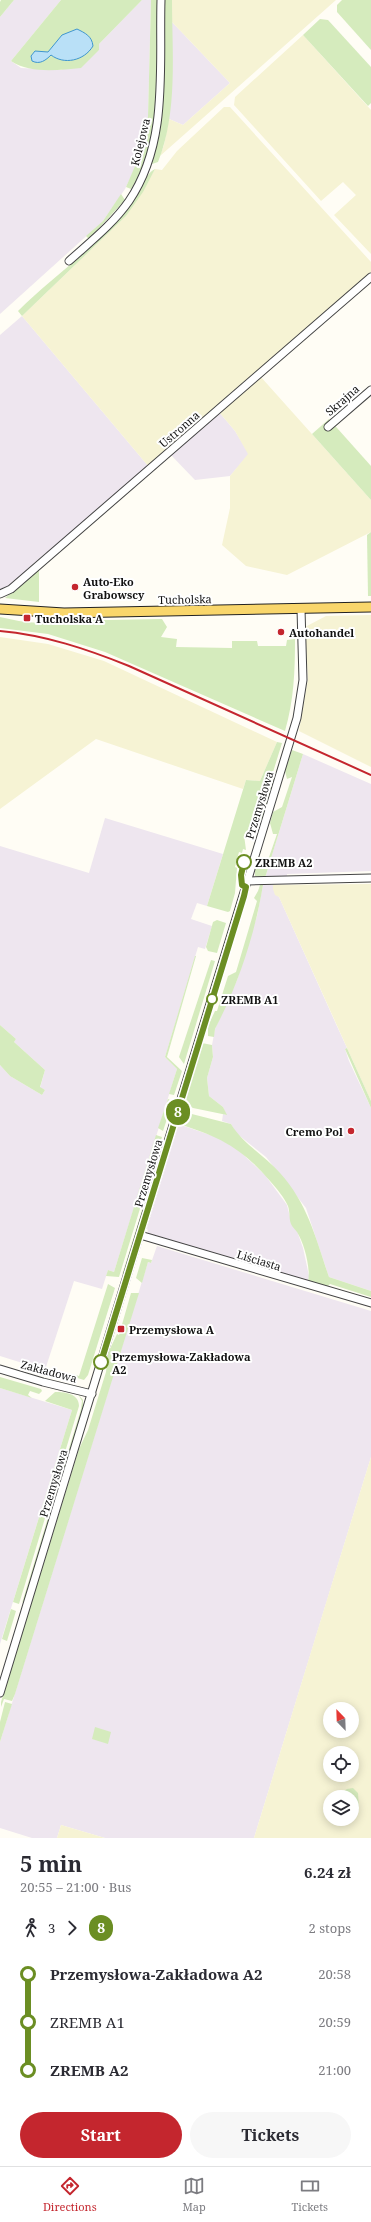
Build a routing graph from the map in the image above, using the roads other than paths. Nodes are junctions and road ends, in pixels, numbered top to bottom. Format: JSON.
{"nodes":[{"id":1,"x":161,"y":0,"type":"edge"},
{"id":2,"x":69,"y":261,"type":"dead end"},
{"id":3,"x":368,"y":280,"type":"edge"},
{"id":4,"x":371,"y":288,"type":"edge"},
{"id":5,"x":371,"y":390,"type":"edge"},
{"id":6,"x":328,"y":427,"type":"dead end"},
{"id":7,"x":0,"y":594,"type":"edge"},
{"id":8,"x":371,"y":607,"type":"edge"},
{"id":9,"x":0,"y":609,"type":"edge"},
{"id":10,"x":301,"y":609,"type":"junction"},
{"id":11,"x":371,"y":878,"type":"edge"},
{"id":12,"x":248,"y":881,"type":"junction"},
{"id":13,"x":140,"y":1235,"type":"junction"},
{"id":14,"x":371,"y":1303,"type":"edge"},
{"id":15,"x":0,"y":1368,"type":"edge"},
{"id":16,"x":92,"y":1394,"type":"junction"},
{"id":17,"x":0,"y":1693,"type":"edge"}],
"edges":[{"from":1,"to":2,"type":"street","name":"Kolejowa"},
{"from":3,"to":4,"type":"street"},
{"from":3,"to":7,"type":"street","name":"Ustronna"},
{"from":5,"to":6,"type":"street","name":"Skrajna"},
{"from":8,"to":10,"type":"main road","name":"Tucholska"},
{"from":9,"to":10,"type":"main road","name":"Tucholska"},
{"from":10,"to":12,"type":"street","name":"Przemysłowa"},
{"from":11,"to":12,"type":"street"},
{"from":12,"to":13,"type":"street","name":"Przemysłowa"},
{"from":13,"to":14,"type":"street","name":"Liściasta"},
{"from":13,"to":16,"type":"street","name":"Przemysłowa"},
{"from":15,"to":16,"type":"street","name":"Zakładowa"},
{"from":16,"to":17,"type":"street","name":"Przemysłowa"}]}
